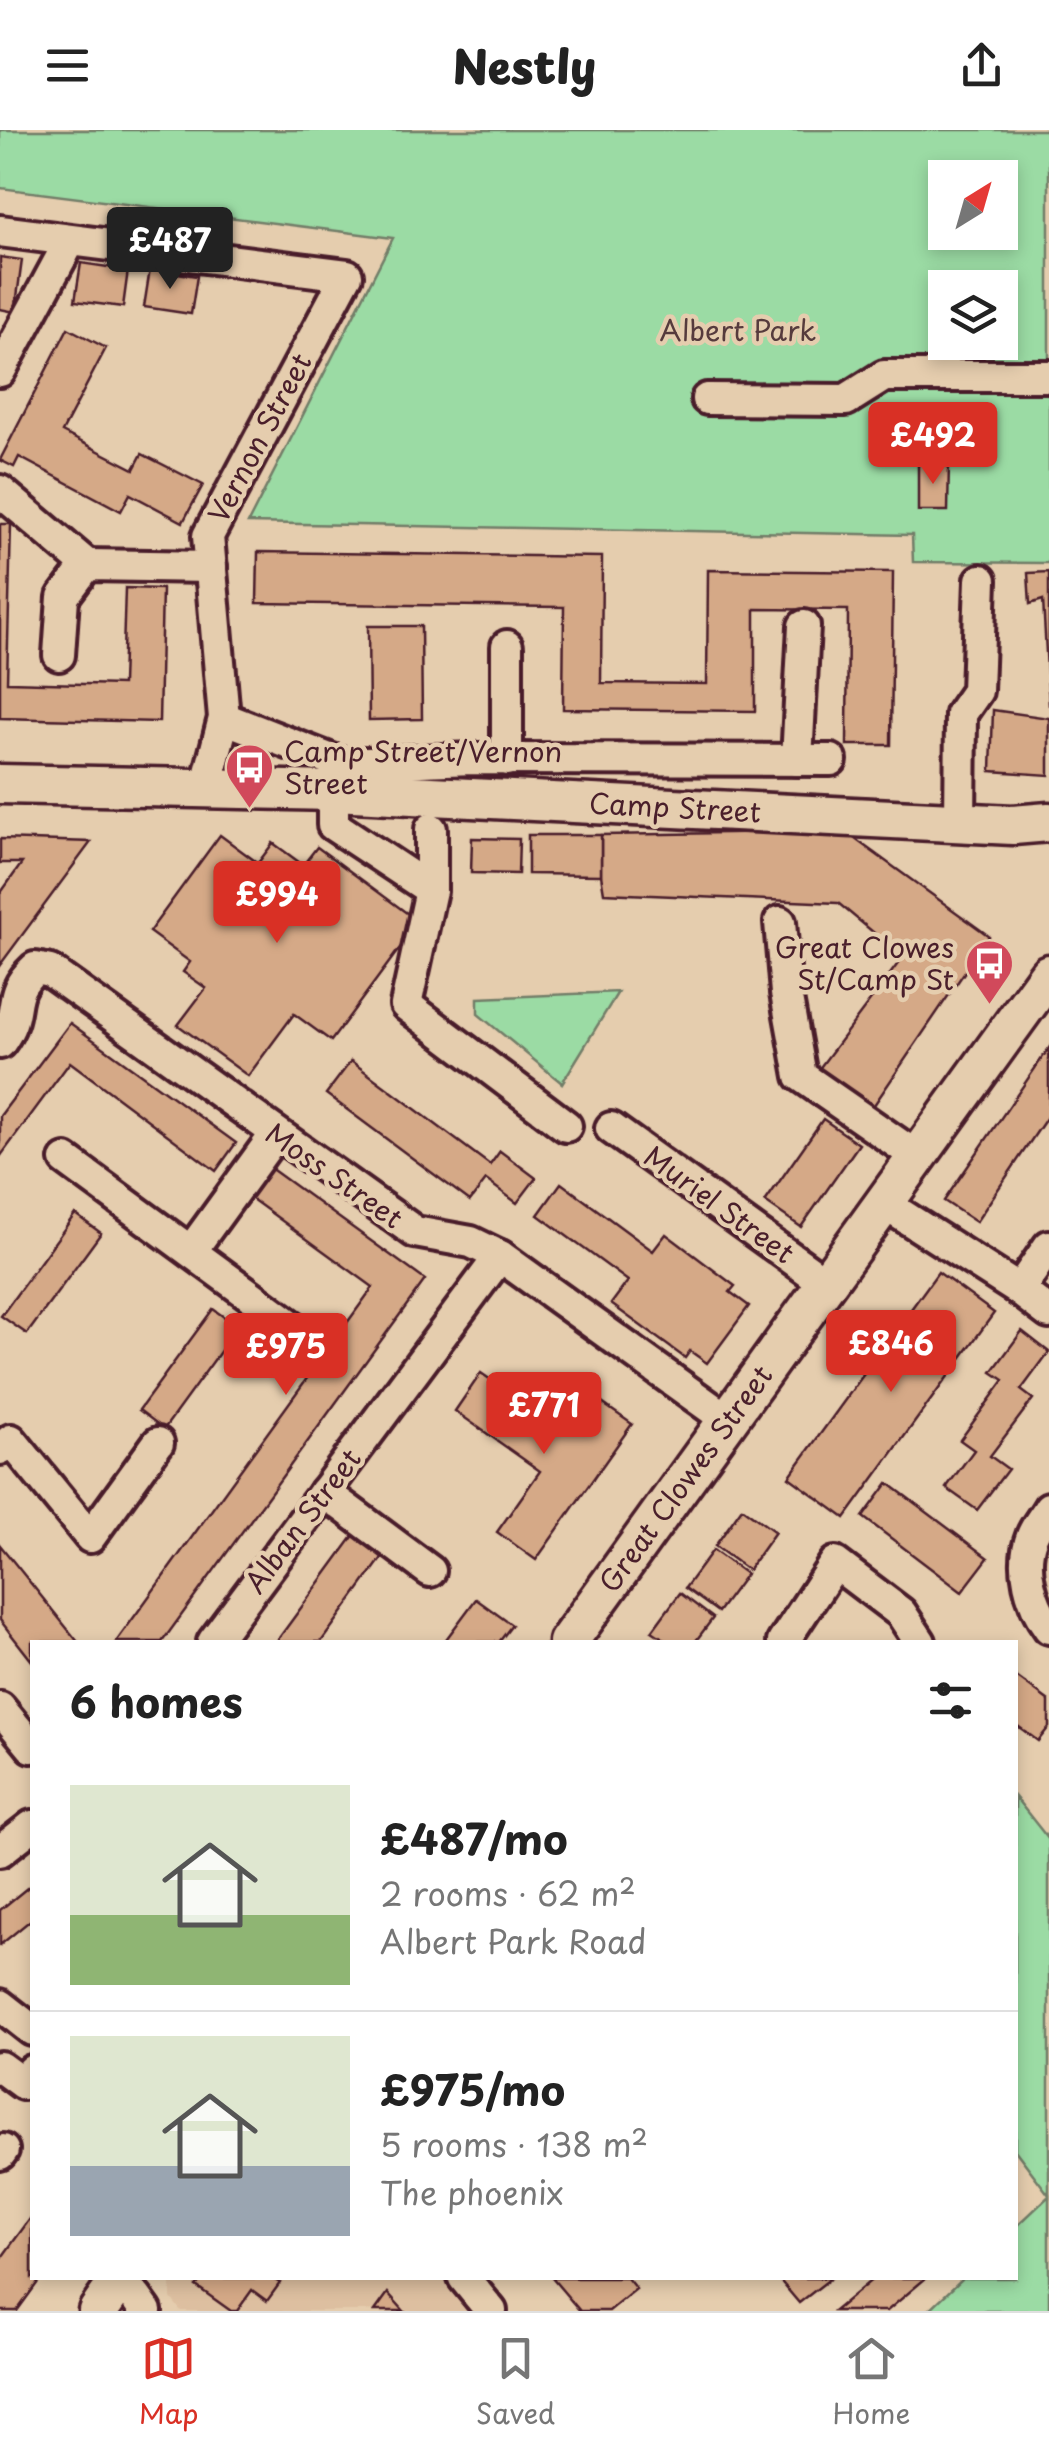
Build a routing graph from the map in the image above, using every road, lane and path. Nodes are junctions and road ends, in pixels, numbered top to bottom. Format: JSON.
{"nodes":[{"id":1,"x":0,"y":232,"type":"edge"},
{"id":2,"x":70,"y":241,"type":"junction"},
{"id":3,"x":0,"y":371,"type":"edge"},
{"id":4,"x":1049,"y":376,"type":"edge"},
{"id":5,"x":707,"y":399,"type":"dead end"},
{"id":6,"x":0,"y":491,"type":"edge"},
{"id":7,"x":87,"y":565,"type":"junction"},
{"id":8,"x":211,"y":567,"type":"junction"},
{"id":9,"x":980,"y":580,"type":"dead end"},
{"id":10,"x":804,"y":626,"type":"dead end"},
{"id":11,"x":507,"y":646,"type":"dead end"},
{"id":12,"x":58,"y":655,"type":"dead end"},
{"id":13,"x":224,"y":718,"type":"junction"},
{"id":14,"x":507,"y":760,"type":"junction"},
{"id":15,"x":797,"y":760,"type":"junction"},
{"id":16,"x":831,"y":760,"type":"dead end"},
{"id":17,"x":0,"y":784,"type":"edge"},
{"id":18,"x":206,"y":788,"type":"junction"},
{"id":19,"x":333,"y":791,"type":"junction"},
{"id":20,"x":960,"y":822,"type":"junction"},
{"id":21,"x":1031,"y":823,"type":"edge"},
{"id":22,"x":431,"y":830,"type":"dead end"},
{"id":23,"x":1049,"y":842,"type":"edge"},
{"id":24,"x":431,"y":890,"type":"junction"},
{"id":25,"x":780,"y":922,"type":"dead end"},
{"id":26,"x":1049,"y":974,"type":"edge"},
{"id":27,"x":0,"y":1042,"type":"edge"},
{"id":28,"x":566,"y":1126,"type":"dead end"},
{"id":29,"x":612,"y":1128,"type":"dead end"},
{"id":30,"x":275,"y":1135,"type":"junction"},
{"id":31,"x":916,"y":1156,"type":"junction"},
{"id":32,"x":66,"y":1160,"type":"dead end"},
{"id":33,"x":883,"y":1204,"type":"junction"},
{"id":34,"x":1049,"y":1246,"type":"edge"},
{"id":35,"x":191,"y":1252,"type":"junction"},
{"id":36,"x":500,"y":1256,"type":"junction"},
{"id":37,"x":826,"y":1282,"type":"junction"},
{"id":38,"x":1019,"y":1290,"type":"junction"},
{"id":39,"x":1049,"y":1313,"type":"edge"},
{"id":40,"x":292,"y":1326,"type":"dead end"},
{"id":41,"x":729,"y":1421,"type":"junction"},
{"id":42,"x":4,"y":1439,"type":"edge"},
{"id":43,"x":158,"y":1443,"type":"dead end"},
{"id":44,"x":324,"y":1492,"type":"junction"},
{"id":45,"x":1049,"y":1508,"type":"edge"},
{"id":46,"x":430,"y":1571,"type":"dead end"},
{"id":47,"x":1049,"y":1628,"type":"edge"},
{"id":48,"x":214,"y":1640,"type":"edge"},
{"id":49,"x":569,"y":1640,"type":"edge"},
{"id":50,"x":783,"y":1640,"type":"edge"},
{"id":51,"x":919,"y":1640,"type":"edge"},
{"id":52,"x":0,"y":1708,"type":"edge"},
{"id":53,"x":30,"y":1746,"type":"edge"},
{"id":54,"x":30,"y":1828,"type":"edge"},
{"id":55,"x":0,"y":1851,"type":"edge"},
{"id":56,"x":0,"y":2005,"type":"edge"},
{"id":57,"x":30,"y":2028,"type":"edge"},
{"id":58,"x":0,"y":2067,"type":"edge"},
{"id":59,"x":30,"y":2074,"type":"edge"},
{"id":60,"x":112,"y":2291,"type":"edge"},
{"id":61,"x":146,"y":2311,"type":"edge"}],
"edges":[{"from":1,"to":2,"type":"street"},
{"from":2,"to":3,"type":"street"},
{"from":2,"to":8,"type":"street","name":"Vernon Street"},
{"from":4,"to":5,"type":"street"},
{"from":6,"to":7,"type":"street"},
{"from":7,"to":8,"type":"street"},
{"from":7,"to":12,"type":"street"},
{"from":8,"to":13,"type":"street","name":"Vernon Street"},
{"from":9,"to":20,"type":"street"},
{"from":10,"to":15,"type":"street"},
{"from":11,"to":14,"type":"street"},
{"from":13,"to":14,"type":"street"},
{"from":13,"to":18,"type":"street","name":"Vernon Street"},
{"from":14,"to":15,"type":"street"},
{"from":15,"to":16,"type":"street"},
{"from":17,"to":18,"type":"main road","name":"Camp Street"},
{"from":18,"to":19,"type":"main road","name":"Camp Street"},
{"from":19,"to":20,"type":"main road","name":"Camp Street"},
{"from":19,"to":24,"type":"street"},
{"from":20,"to":21,"type":"main road","name":"Camp Street"},
{"from":21,"to":23,"type":"main road"},
{"from":22,"to":24,"type":"street"},
{"from":24,"to":28,"type":"street"},
{"from":25,"to":31,"type":"street"},
{"from":26,"to":31,"type":"main road","name":"Great Clowes Street"},
{"from":27,"to":30,"type":"street","name":"Moss Street"},
{"from":29,"to":37,"type":"street","name":"Muriel Street"},
{"from":30,"to":35,"type":"street"},
{"from":30,"to":36,"type":"street","name":"Moss Street"},
{"from":31,"to":33,"type":"main road","name":"Great Clowes Street"},
{"from":32,"to":35,"type":"street"},
{"from":33,"to":37,"type":"main road","name":"Great Clowes Street"},
{"from":33,"to":38,"type":"street"},
{"from":34,"to":38,"type":"street"},
{"from":35,"to":40,"type":"street"},
{"from":36,"to":41,"type":"street","name":"Moss Street"},
{"from":36,"to":44,"type":"street","name":"Alban Street"},
{"from":37,"to":41,"type":"main road","name":"Great Clowes Street"},
{"from":38,"to":39,"type":"street"},
{"from":41,"to":49,"type":"main road","name":"Great Clowes Street"},
{"from":42,"to":43,"type":"street"},
{"from":44,"to":46,"type":"street"},
{"from":44,"to":48,"type":"street","name":"Alban Street"},
{"from":45,"to":47,"type":"street"},
{"from":50,"to":51,"type":"street"},
{"from":52,"to":53,"type":"street"},
{"from":54,"to":55,"type":"street"},
{"from":56,"to":57,"type":"street"},
{"from":58,"to":59,"type":"street"},
{"from":60,"to":61,"type":"street"}]}
